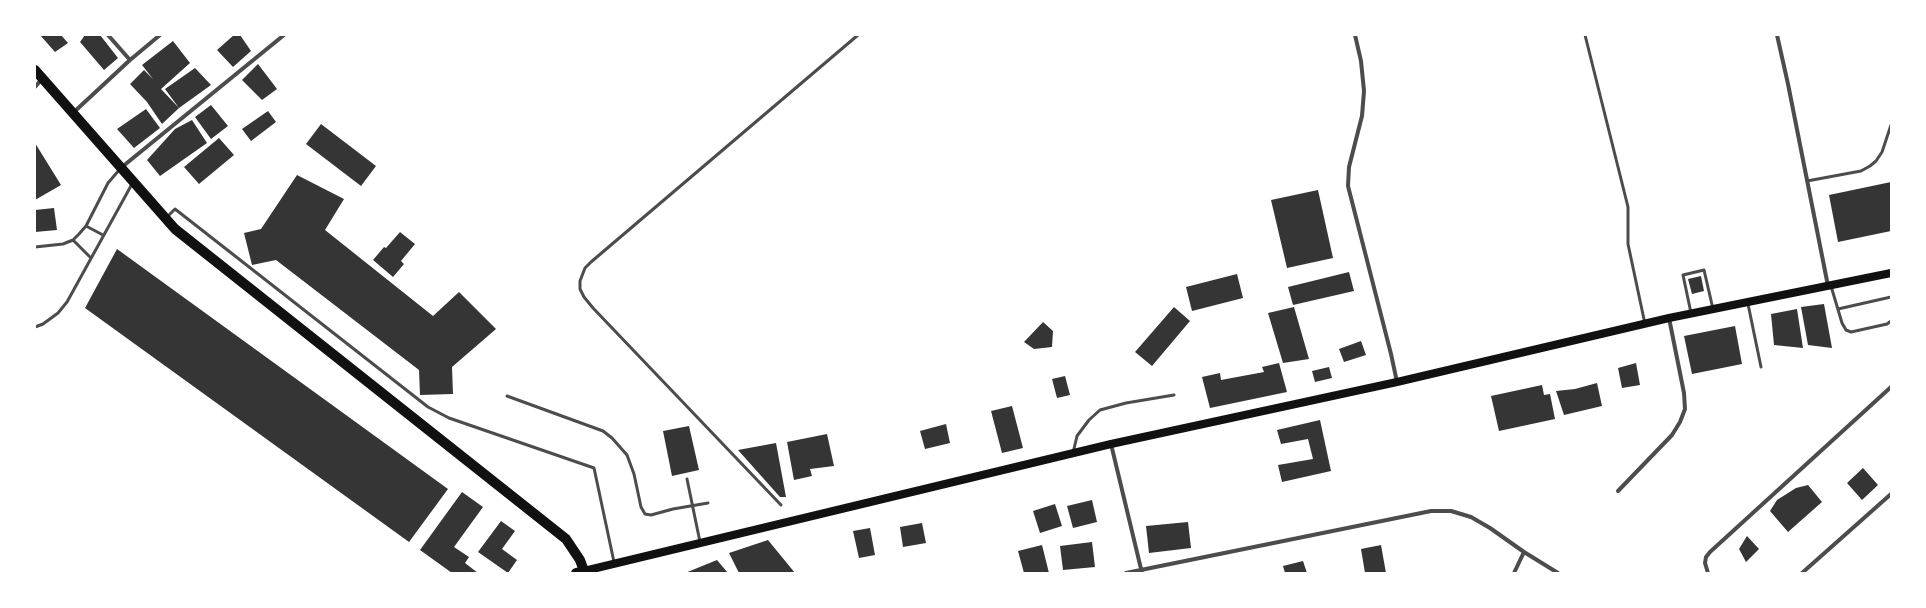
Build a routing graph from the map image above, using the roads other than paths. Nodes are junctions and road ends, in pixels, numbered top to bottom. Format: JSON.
{"nodes":[{"id":1,"x":108,"y":35,"type":"edge"},
{"id":2,"x":160,"y":35,"type":"edge"},
{"id":3,"x":284,"y":35,"type":"edge"},
{"id":4,"x":858,"y":35,"type":"edge"},
{"id":5,"x":1355,"y":35,"type":"edge"},
{"id":6,"x":1585,"y":35,"type":"edge"},
{"id":7,"x":1777,"y":35,"type":"edge"},
{"id":8,"x":130,"y":60,"type":"junction"},
{"id":9,"x":35,"y":70,"type":"edge"},
{"id":10,"x":43,"y":79,"type":"junction"},
{"id":11,"x":35,"y":87,"type":"edge"},
{"id":12,"x":73,"y":114,"type":"junction"},
{"id":13,"x":1891,"y":125,"type":"edge"},
{"id":14,"x":121,"y":168,"type":"junction"},
{"id":15,"x":1806,"y":181,"type":"junction"},
{"id":16,"x":133,"y":182,"type":"junction"},
{"id":17,"x":166,"y":220,"type":"junction"},
{"id":18,"x":86,"y":226,"type":"junction"},
{"id":19,"x":103,"y":235,"type":"junction"},
{"id":20,"x":73,"y":240,"type":"junction"},
{"id":21,"x":35,"y":247,"type":"edge"},
{"id":22,"x":90,"y":258,"type":"junction"},
{"id":23,"x":1891,"y":273,"type":"edge"},
{"id":24,"x":1829,"y":286,"type":"junction"},
{"id":25,"x":1891,"y":297,"type":"edge"},
{"id":26,"x":1747,"y":302,"type":"junction"},
{"id":27,"x":1713,"y":309,"type":"junction"},
{"id":28,"x":1838,"y":309,"type":"junction"},
{"id":29,"x":1692,"y":313,"type":"junction"},
{"id":30,"x":1670,"y":318,"type":"junction"},
{"id":31,"x":1891,"y":321,"type":"edge"},
{"id":32,"x":1645,"y":324,"type":"junction"},
{"id":33,"x":35,"y":326,"type":"edge"},
{"id":34,"x":1761,"y":367,"type":"dead end"},
{"id":35,"x":1397,"y":382,"type":"junction"},
{"id":36,"x":1891,"y":387,"type":"edge"},
{"id":37,"x":1174,"y":395,"type":"dead end"},
{"id":38,"x":507,"y":396,"type":"dead end"},
{"id":39,"x":1111,"y":444,"type":"junction"},
{"id":40,"x":1073,"y":453,"type":"junction"},
{"id":41,"x":687,"y":479,"type":"dead end"},
{"id":42,"x":1618,"y":491,"type":"dead end"},
{"id":43,"x":1891,"y":494,"type":"edge"},
{"id":44,"x":708,"y":503,"type":"dead end"},
{"id":45,"x":782,"y":505,"type":"dead end"},
{"id":46,"x":692,"y":507,"type":"junction"},
{"id":47,"x":701,"y":543,"type":"junction"},
{"id":48,"x":1524,"y":552,"type":"junction"},
{"id":49,"x":615,"y":564,"type":"junction"},
{"id":50,"x":1141,"y":571,"type":"edge"},
{"id":51,"x":580,"y":572,"type":"edge"},
{"id":52,"x":1126,"y":573,"type":"edge"},
{"id":53,"x":1514,"y":573,"type":"edge"},
{"id":54,"x":1558,"y":573,"type":"edge"},
{"id":55,"x":1708,"y":573,"type":"edge"},
{"id":56,"x":1802,"y":573,"type":"edge"}],
"edges":[{"from":1,"to":8,"type":"street"},
{"from":2,"to":8,"type":"street"},
{"from":3,"to":14,"type":"street"},
{"from":4,"to":45,"type":"lane"},
{"from":5,"to":35,"type":"street"},
{"from":6,"to":32,"type":"lane"},
{"from":7,"to":15,"type":"street"},
{"from":8,"to":12,"type":"street"},
{"from":9,"to":10,"type":"main road"},
{"from":10,"to":11,"type":"street"},
{"from":10,"to":12,"type":"main road"},
{"from":12,"to":14,"type":"main road"},
{"from":13,"to":15,"type":"lane"},
{"from":14,"to":16,"type":"main road"},
{"from":14,"to":18,"type":"lane"},
{"from":15,"to":24,"type":"street"},
{"from":16,"to":17,"type":"main road"},
{"from":16,"to":19,"type":"lane"},
{"from":17,"to":49,"type":"lane"},
{"from":17,"to":51,"type":"main road"},
{"from":18,"to":19,"type":"lane"},
{"from":18,"to":20,"type":"lane"},
{"from":19,"to":22,"type":"lane"},
{"from":20,"to":21,"type":"lane"},
{"from":20,"to":22,"type":"lane"},
{"from":22,"to":33,"type":"lane"},
{"from":23,"to":24,"type":"main road"},
{"from":24,"to":26,"type":"main road"},
{"from":24,"to":28,"type":"lane"},
{"from":25,"to":28,"type":"lane"},
{"from":26,"to":27,"type":"main road"},
{"from":26,"to":34,"type":"lane"},
{"from":27,"to":29,"type":"main road"},
{"from":27,"to":29,"type":"lane"},
{"from":28,"to":31,"type":"lane"},
{"from":29,"to":30,"type":"main road"},
{"from":30,"to":32,"type":"main road"},
{"from":30,"to":42,"type":"street"},
{"from":32,"to":35,"type":"main road"},
{"from":35,"to":39,"type":"main road"},
{"from":36,"to":55,"type":"street"},
{"from":37,"to":40,"type":"lane"},
{"from":38,"to":46,"type":"lane"},
{"from":39,"to":40,"type":"main road"},
{"from":39,"to":50,"type":"street"},
{"from":40,"to":47,"type":"main road"},
{"from":41,"to":46,"type":"lane"},
{"from":43,"to":56,"type":"street"},
{"from":44,"to":46,"type":"lane"},
{"from":46,"to":47,"type":"lane"},
{"from":47,"to":49,"type":"main road"},
{"from":48,"to":50,"type":"street"},
{"from":48,"to":53,"type":"street"},
{"from":48,"to":54,"type":"street"},
{"from":49,"to":51,"type":"main road"},
{"from":50,"to":52,"type":"street"}]}
